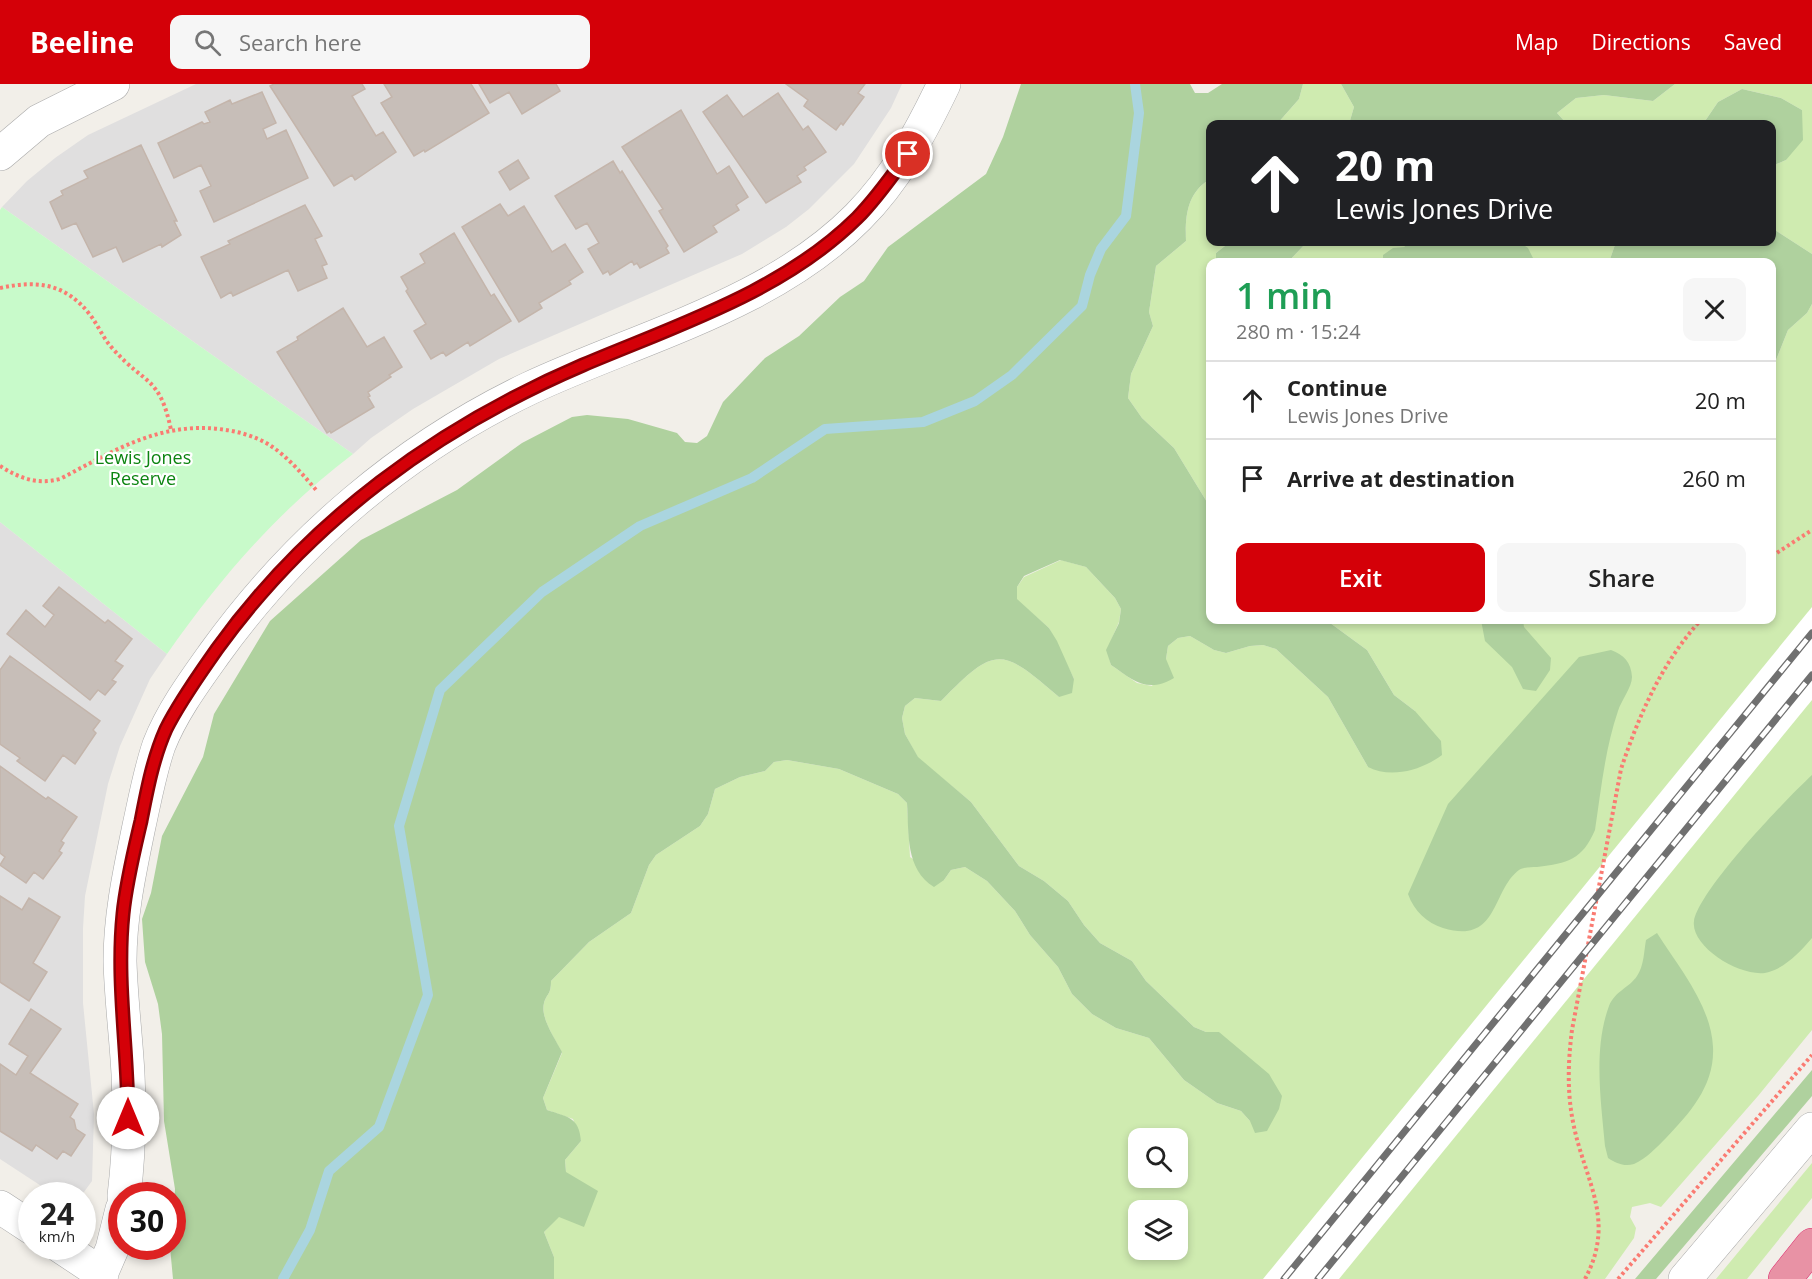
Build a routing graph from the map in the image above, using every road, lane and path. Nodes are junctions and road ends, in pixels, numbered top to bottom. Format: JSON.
{"nodes":[{"id":1,"x":112,"y":84,"type":"edge"},
{"id":2,"x":944,"y":84,"type":"edge"},
{"id":3,"x":0,"y":154,"type":"edge"},
{"id":4,"x":0,"y":288,"type":"edge"},
{"id":5,"x":171,"y":430,"type":"junction"},
{"id":6,"x":0,"y":466,"type":"edge"},
{"id":7,"x":318,"y":492,"type":"dead end"},
{"id":8,"x":1812,"y":530,"type":"edge"},
{"id":9,"x":1776,"y":553,"type":"edge"},
{"id":10,"x":1698,"y":624,"type":"edge"},
{"id":11,"x":1812,"y":1055,"type":"edge"},
{"id":12,"x":1812,"y":1129,"type":"edge"},
{"id":13,"x":125,"y":1182,"type":"edge"},
{"id":14,"x":0,"y":1207,"type":"edge"},
{"id":15,"x":18,"y":1219,"type":"edge"},
{"id":16,"x":1812,"y":1245,"type":"edge"},
{"id":17,"x":108,"y":1259,"type":"edge"},
{"id":18,"x":79,"y":1260,"type":"edge"},
{"id":19,"x":101,"y":1277,"type":"edge"},
{"id":20,"x":1585,"y":1279,"type":"edge"},
{"id":21,"x":1618,"y":1279,"type":"edge"},
{"id":22,"x":1685,"y":1279,"type":"edge"},
{"id":23,"x":1785,"y":1279,"type":"edge"}],
"edges":[{"from":1,"to":3,"type":"street"},
{"from":2,"to":13,"type":"street"},
{"from":4,"to":5,"type":"path"},
{"from":5,"to":6,"type":"path"},
{"from":5,"to":7,"type":"path"},
{"from":8,"to":9,"type":"path"},
{"from":10,"to":20,"type":"path"},
{"from":11,"to":21,"type":"path"},
{"from":12,"to":22,"type":"street"},
{"from":14,"to":15,"type":"street"},
{"from":16,"to":23,"type":"highway"},
{"from":17,"to":19,"type":"street"},
{"from":18,"to":19,"type":"street"}]}
